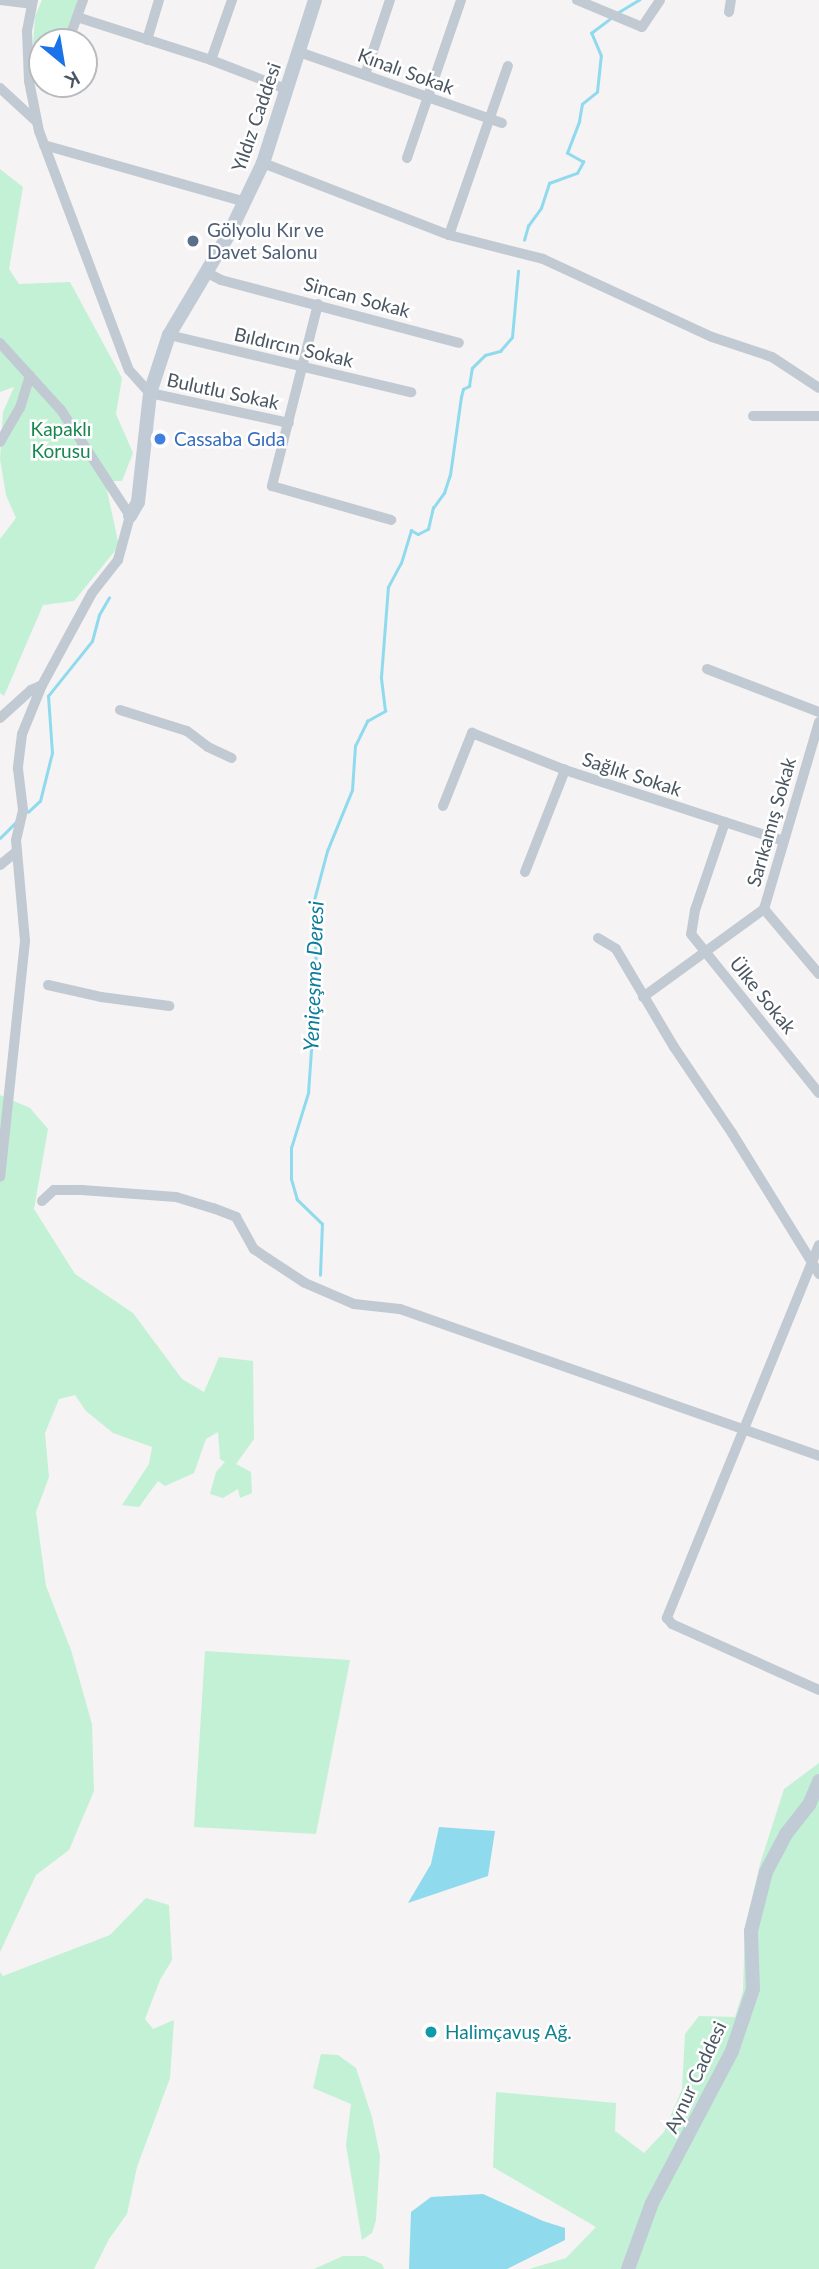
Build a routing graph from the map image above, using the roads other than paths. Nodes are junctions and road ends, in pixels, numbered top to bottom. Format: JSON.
{"nodes":[{"id":1,"x":83,"y":0,"type":"edge"},
{"id":2,"x":159,"y":0,"type":"edge"},
{"id":3,"x":232,"y":0,"type":"edge"},
{"id":4,"x":315,"y":0,"type":"edge"},
{"id":5,"x":390,"y":0,"type":"edge"},
{"id":6,"x":461,"y":0,"type":"edge"},
{"id":7,"x":577,"y":0,"type":"edge"},
{"id":8,"x":660,"y":0,"type":"edge"},
{"id":9,"x":731,"y":0,"type":"edge"},
{"id":10,"x":0,"y":1,"type":"edge"},
{"id":11,"x":32,"y":2,"type":"edge"},
{"id":12,"x":729,"y":12,"type":"dead end"},
{"id":13,"x":77,"y":17,"type":"junction"},
{"id":14,"x":73,"y":28,"type":"edge"},
{"id":15,"x":146,"y":40,"type":"junction"},
{"id":16,"x":28,"y":52,"type":"edge"},
{"id":17,"x":299,"y":52,"type":"junction"},
{"id":18,"x":211,"y":60,"type":"junction"},
{"id":19,"x":509,"y":66,"type":"dead end"},
{"id":20,"x":365,"y":75,"type":"junction"},
{"id":21,"x":0,"y":88,"type":"edge"},
{"id":22,"x":286,"y":89,"type":"junction"},
{"id":23,"x":33,"y":98,"type":"edge"},
{"id":24,"x":426,"y":98,"type":"junction"},
{"id":25,"x":490,"y":119,"type":"junction"},
{"id":26,"x":37,"y":122,"type":"junction"},
{"id":27,"x":502,"y":123,"type":"dead end"},
{"id":28,"x":44,"y":145,"type":"junction"},
{"id":29,"x":407,"y":158,"type":"dead end"},
{"id":30,"x":263,"y":163,"type":"junction"},
{"id":31,"x":245,"y":202,"type":"junction"},
{"id":32,"x":449,"y":235,"type":"junction"},
{"id":33,"x":206,"y":272,"type":"junction"},
{"id":34,"x":318,"y":304,"type":"junction"},
{"id":35,"x":169,"y":335,"type":"junction"},
{"id":36,"x":0,"y":343,"type":"edge"},
{"id":37,"x":459,"y":343,"type":"dead end"},
{"id":38,"x":303,"y":367,"type":"junction"},
{"id":39,"x":30,"y":376,"type":"junction"},
{"id":40,"x":819,"y":388,"type":"edge"},
{"id":41,"x":150,"y":393,"type":"junction"},
{"id":42,"x":411,"y":393,"type":"dead end"},
{"id":43,"x":753,"y":416,"type":"dead end"},
{"id":44,"x":819,"y":416,"type":"edge"},
{"id":45,"x":289,"y":423,"type":"junction"},
{"id":46,"x":0,"y":442,"type":"edge"},
{"id":47,"x":130,"y":516,"type":"junction"},
{"id":48,"x":391,"y":520,"type":"dead end"},
{"id":49,"x":707,"y":668,"type":"dead end"},
{"id":50,"x":42,"y":685,"type":"junction"},
{"id":51,"x":120,"y":710,"type":"dead end"},
{"id":52,"x":819,"y":712,"type":"edge"},
{"id":53,"x":0,"y":718,"type":"edge"},
{"id":54,"x":819,"y":722,"type":"edge"},
{"id":55,"x":232,"y":758,"type":"dead end"},
{"id":56,"x":565,"y":771,"type":"junction"},
{"id":57,"x":443,"y":806,"type":"dead end"},
{"id":58,"x":725,"y":822,"type":"junction"},
{"id":59,"x":783,"y":841,"type":"junction"},
{"id":60,"x":17,"y":851,"type":"junction"},
{"id":61,"x":0,"y":865,"type":"edge"},
{"id":62,"x":525,"y":872,"type":"dead end"},
{"id":63,"x":764,"y":909,"type":"junction"},
{"id":64,"x":598,"y":938,"type":"dead end"},
{"id":65,"x":705,"y":952,"type":"junction"},
{"id":66,"x":819,"y":974,"type":"edge"},
{"id":67,"x":48,"y":985,"type":"dead end"},
{"id":68,"x":643,"y":997,"type":"junction"},
{"id":69,"x":169,"y":1006,"type":"dead end"},
{"id":70,"x":819,"y":1093,"type":"edge"},
{"id":71,"x":0,"y":1177,"type":"edge"},
{"id":72,"x":42,"y":1201,"type":"dead end"},
{"id":73,"x":819,"y":1245,"type":"edge"},
{"id":74,"x":811,"y":1263,"type":"junction"},
{"id":75,"x":819,"y":1273,"type":"edge"},
{"id":76,"x":745,"y":1430,"type":"junction"},
{"id":77,"x":819,"y":1456,"type":"edge"},
{"id":78,"x":819,"y":1690,"type":"edge"},
{"id":79,"x":819,"y":1781,"type":"edge"},
{"id":80,"x":628,"y":2269,"type":"edge"}],
"edges":[{"from":1,"to":13,"type":"street"},
{"from":2,"to":15,"type":"street"},
{"from":3,"to":18,"type":"street"},
{"from":4,"to":17,"type":"street","name":"Yıldız Caddesi"},
{"from":5,"to":20,"type":"street"},
{"from":6,"to":24,"type":"street"},
{"from":7,"to":8,"type":"street"},
{"from":9,"to":12,"type":"street"},
{"from":10,"to":11,"type":"street"},
{"from":11,"to":16,"type":"street"},
{"from":13,"to":14,"type":"street"},
{"from":13,"to":15,"type":"street"},
{"from":15,"to":18,"type":"street"},
{"from":17,"to":20,"type":"street","name":"Kınalı Sokak"},
{"from":17,"to":22,"type":"street","name":"Yıldız Caddesi"},
{"from":18,"to":22,"type":"street"},
{"from":19,"to":25,"type":"street"},
{"from":20,"to":24,"type":"street","name":"Kınalı Sokak"},
{"from":21,"to":26,"type":"street"},
{"from":22,"to":30,"type":"street","name":"Yıldız Caddesi"},
{"from":23,"to":26,"type":"street"},
{"from":24,"to":25,"type":"street","name":"Kınalı Sokak"},
{"from":24,"to":29,"type":"street"},
{"from":25,"to":27,"type":"street","name":"Kınalı Sokak"},
{"from":25,"to":32,"type":"street"},
{"from":26,"to":28,"type":"street"},
{"from":28,"to":31,"type":"street"},
{"from":28,"to":41,"type":"street"},
{"from":30,"to":31,"type":"street","name":"Yıldız Caddesi"},
{"from":30,"to":32,"type":"street"},
{"from":31,"to":33,"type":"street","name":"Yıldız Caddesi"},
{"from":32,"to":40,"type":"street"},
{"from":33,"to":34,"type":"street","name":"Sincan Sokak"},
{"from":33,"to":35,"type":"street","name":"Yıldız Caddesi"},
{"from":34,"to":37,"type":"street","name":"Sincan Sokak"},
{"from":34,"to":38,"type":"street"},
{"from":35,"to":38,"type":"street","name":"Bıldırcın Sokak"},
{"from":35,"to":41,"type":"street","name":"Yıldız Caddesi"},
{"from":36,"to":39,"type":"street"},
{"from":38,"to":42,"type":"street","name":"Bıldırcın Sokak"},
{"from":38,"to":45,"type":"street"},
{"from":39,"to":46,"type":"street"},
{"from":39,"to":47,"type":"street"},
{"from":41,"to":45,"type":"street","name":"Bulutlu Sokak"},
{"from":41,"to":47,"type":"street","name":"Yıldız Caddesi"},
{"from":43,"to":44,"type":"street"},
{"from":45,"to":48,"type":"street"},
{"from":47,"to":50,"type":"street"},
{"from":49,"to":52,"type":"street"},
{"from":50,"to":53,"type":"street"},
{"from":50,"to":60,"type":"street"},
{"from":51,"to":55,"type":"street"},
{"from":54,"to":59,"type":"street","name":"Sarıkamış Sokak"},
{"from":56,"to":57,"type":"street","name":"Sağlık Sokak"},
{"from":56,"to":58,"type":"street","name":"Sağlık Sokak"},
{"from":56,"to":62,"type":"street"},
{"from":58,"to":59,"type":"street","name":"Sağlık Sokak"},
{"from":58,"to":65,"type":"street","name":"Ülke Sokak"},
{"from":59,"to":63,"type":"street","name":"Sarıkamış Sokak"},
{"from":60,"to":61,"type":"street"},
{"from":60,"to":71,"type":"street"},
{"from":63,"to":65,"type":"street","name":"Sarıkamış Sokak"},
{"from":63,"to":66,"type":"street"},
{"from":64,"to":68,"type":"street"},
{"from":65,"to":68,"type":"street","name":"Sarıkamış Sokak"},
{"from":65,"to":70,"type":"street","name":"Ülke Sokak"},
{"from":67,"to":69,"type":"street"},
{"from":68,"to":74,"type":"street"},
{"from":72,"to":76,"type":"street"},
{"from":73,"to":74,"type":"street"},
{"from":74,"to":75,"type":"street"},
{"from":74,"to":76,"type":"street"},
{"from":76,"to":77,"type":"street"},
{"from":76,"to":78,"type":"street"},
{"from":79,"to":80,"type":"street","name":"Aynur Caddesi"}]}
